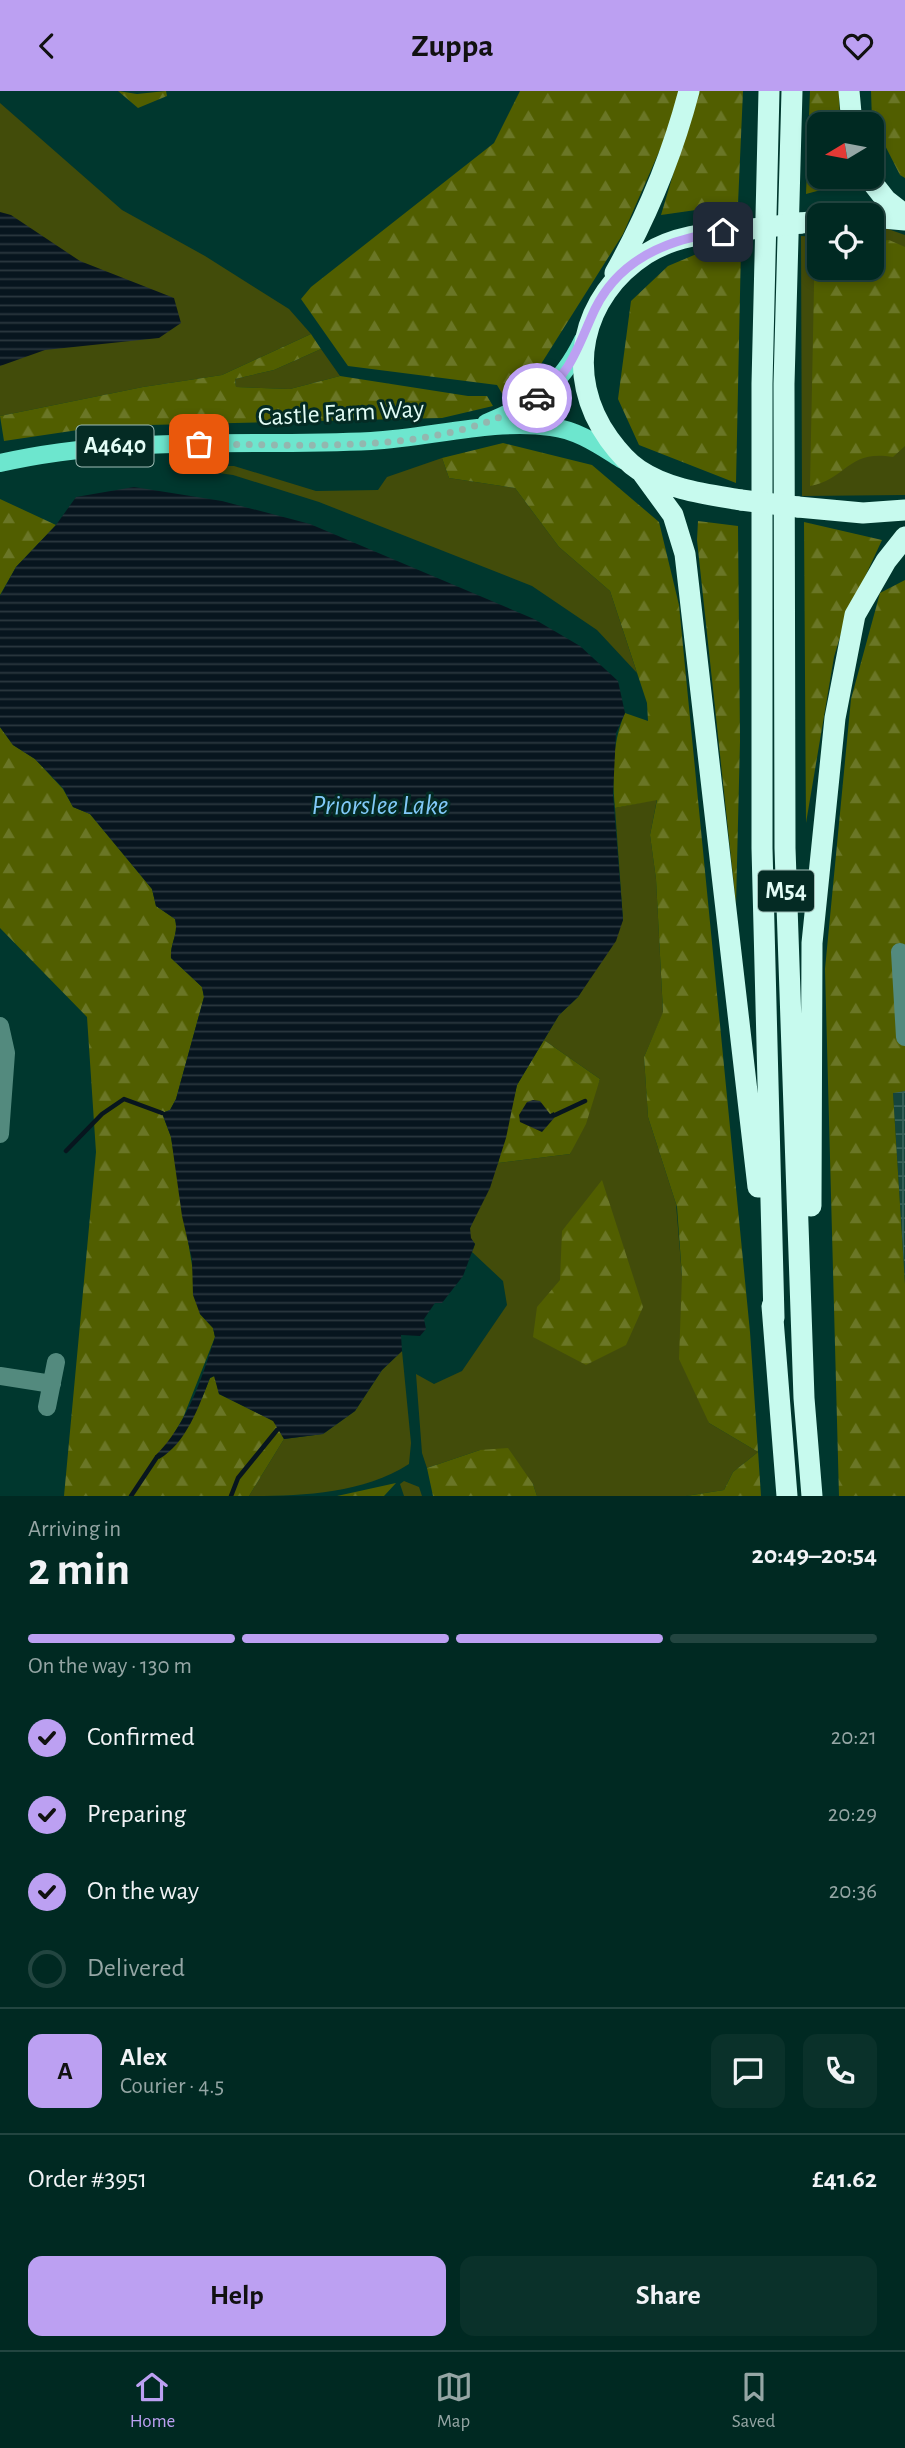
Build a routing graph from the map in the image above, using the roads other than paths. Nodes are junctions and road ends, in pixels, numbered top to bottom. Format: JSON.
{"nodes":[{"id":1,"x":689,"y":91,"type":"edge"},
{"id":2,"x":769,"y":91,"type":"edge"},
{"id":3,"x":792,"y":91,"type":"edge"},
{"id":4,"x":849,"y":91,"type":"edge"},
{"id":5,"x":851,"y":112,"type":"edge"},
{"id":6,"x":877,"y":189,"type":"edge"},
{"id":7,"x":884,"y":217,"type":"edge"},
{"id":8,"x":905,"y":217,"type":"edge"},
{"id":9,"x":807,"y":222,"type":"edge"},
{"id":10,"x":604,"y":293,"type":"junction"},
{"id":11,"x":587,"y":331,"type":"junction"},
{"id":12,"x":476,"y":427,"type":"junction"},
{"id":13,"x":0,"y":463,"type":"edge"},
{"id":14,"x":638,"y":469,"type":"junction"},
{"id":15,"x":905,"y":510,"type":"edge"},
{"id":16,"x":905,"y":537,"type":"edge"},
{"id":17,"x":900,"y":952,"type":"dead end"},
{"id":18,"x":0,"y":1026,"type":"edge"},
{"id":19,"x":905,"y":1037,"type":"edge"},
{"id":20,"x":0,"y":1134,"type":"edge"},
{"id":21,"x":774,"y":1318,"type":"junction"},
{"id":22,"x":56,"y":1362,"type":"dead end"},
{"id":23,"x":0,"y":1376,"type":"edge"},
{"id":24,"x":52,"y":1384,"type":"junction"},
{"id":25,"x":804,"y":1398,"type":"junction"},
{"id":26,"x":47,"y":1406,"type":"dead end"},
{"id":27,"x":787,"y":1496,"type":"edge"},
{"id":28,"x":812,"y":1496,"type":"edge"}],
"edges":[{"from":1,"to":10,"type":"highway"},
{"from":2,"to":21,"type":"highway","number":"M54"},
{"from":3,"to":25,"type":"highway","number":"M54"},
{"from":4,"to":5,"type":"highway"},
{"from":6,"to":8,"type":"highway"},
{"from":7,"to":8,"type":"highway"},
{"from":9,"to":10,"type":"highway","bridge":true},
{"from":10,"to":11,"type":"highway"},
{"from":11,"to":12,"type":"main road","name":"Castle Farm Way","number":"A4640"},
{"from":11,"to":14,"type":"highway"},
{"from":12,"to":13,"type":"main road","name":"Castle Farm Way","number":"A4640"},
{"from":12,"to":14,"type":"main road","name":"Castle Farm Way","number":"A4640"},
{"from":14,"to":15,"type":"highway","bridge":true},
{"from":14,"to":21,"type":"highway"},
{"from":16,"to":25,"type":"highway"},
{"from":17,"to":19,"type":"street"},
{"from":18,"to":20,"type":"street"},
{"from":21,"to":27,"type":"highway","number":"M54"},
{"from":22,"to":24,"type":"street"},
{"from":23,"to":24,"type":"street"},
{"from":24,"to":26,"type":"street"},
{"from":25,"to":28,"type":"highway","number":"M54"}]}
